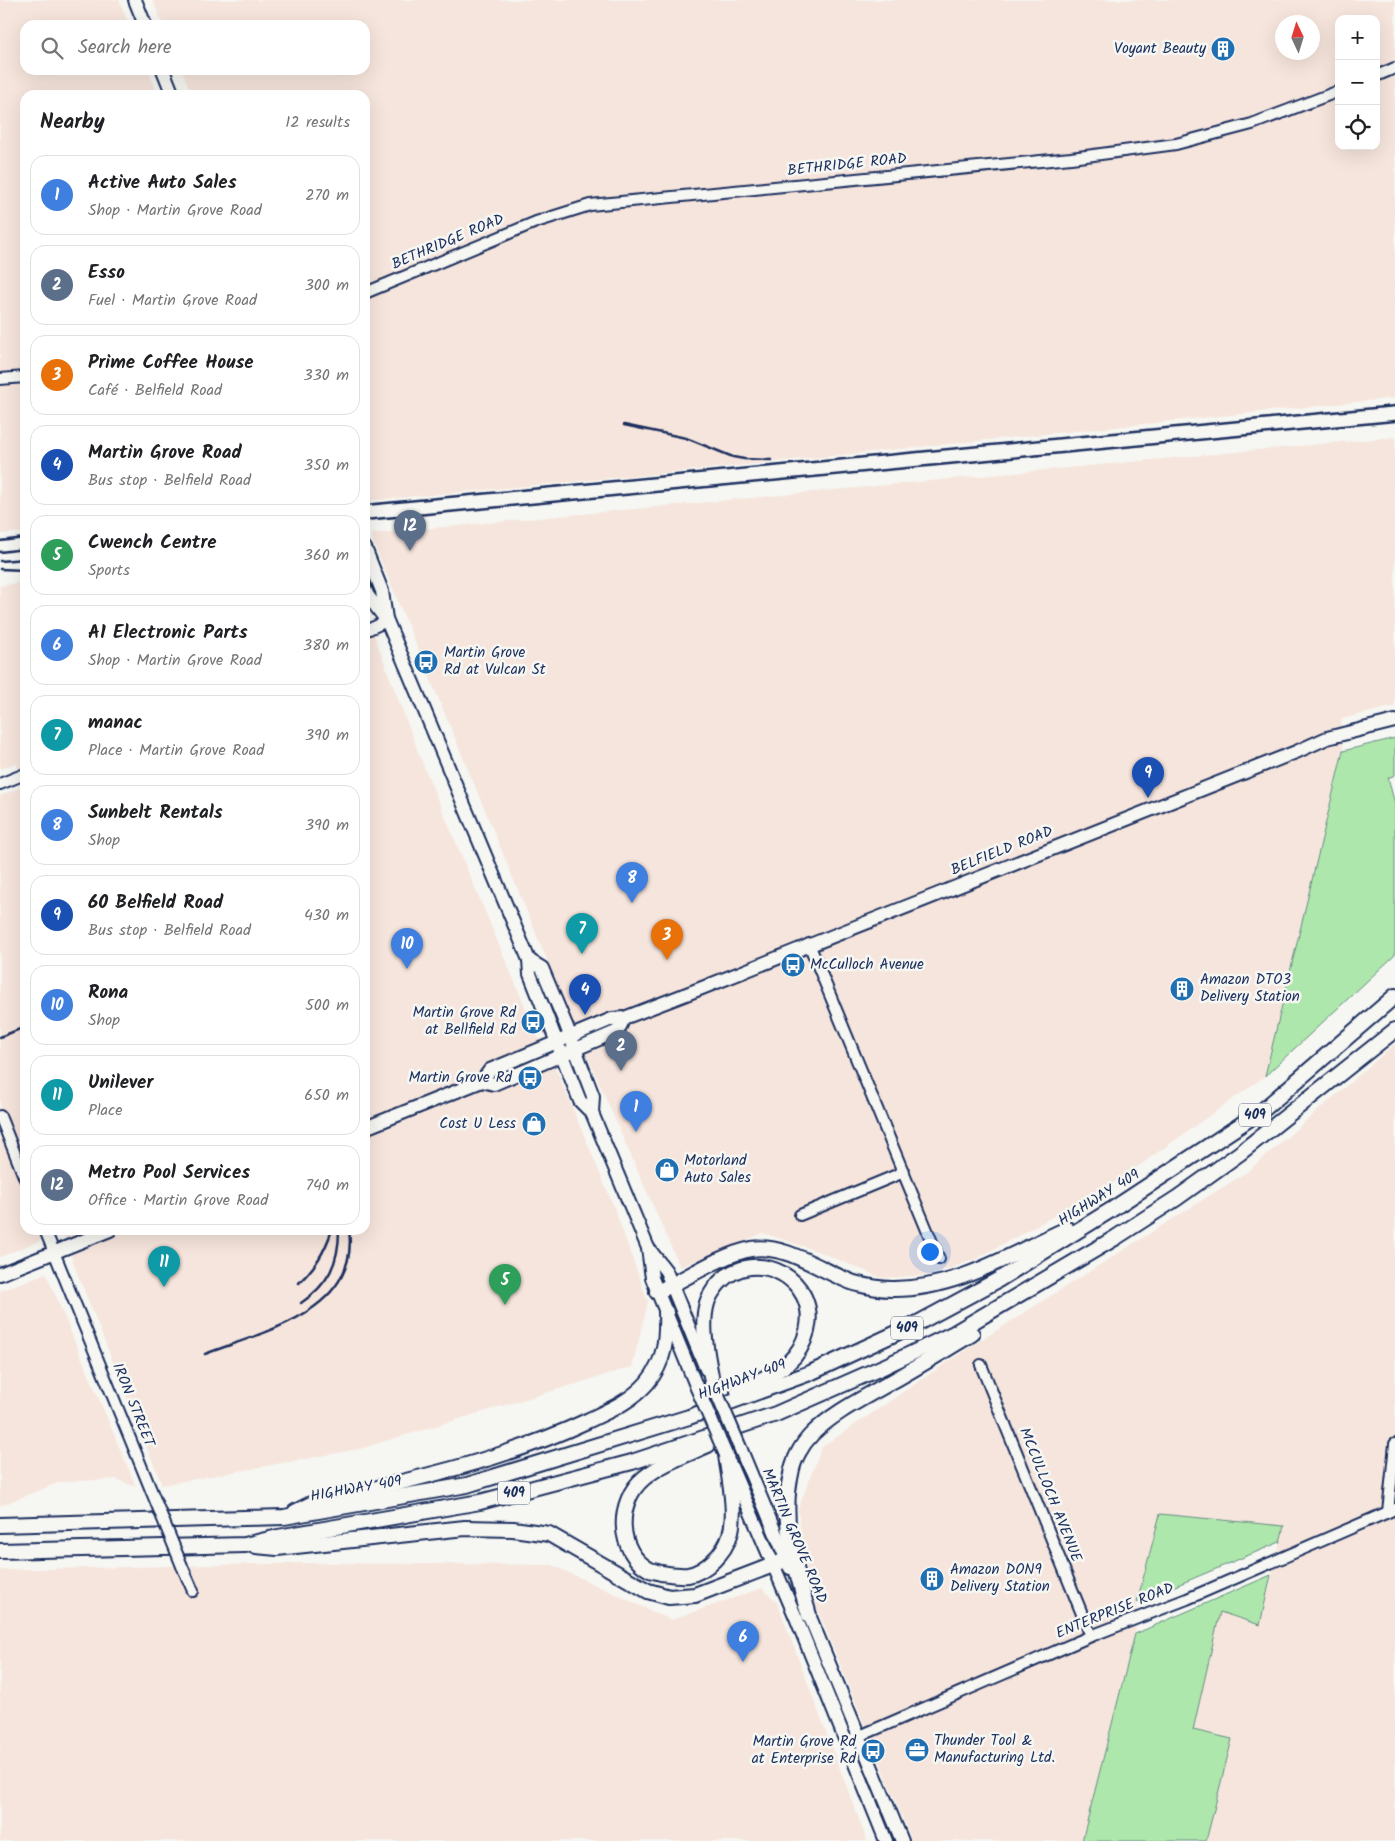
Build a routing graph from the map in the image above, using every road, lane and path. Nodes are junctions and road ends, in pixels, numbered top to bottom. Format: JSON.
{"nodes":[{"id":1,"x":135,"y":0,"type":"edge"},
{"id":2,"x":143,"y":20,"type":"edge"},
{"id":3,"x":1395,"y":68,"type":"edge"},
{"id":4,"x":1380,"y":74,"type":"edge"},
{"id":5,"x":165,"y":75,"type":"edge"},
{"id":6,"x":171,"y":90,"type":"edge"},
{"id":7,"x":1335,"y":93,"type":"edge"},
{"id":8,"x":370,"y":291,"type":"edge"},
{"id":9,"x":20,"y":377,"type":"edge"},
{"id":10,"x":0,"y":379,"type":"edge"},
{"id":11,"x":370,"y":561,"type":"edge"},
{"id":12,"x":370,"y":599,"type":"edge"},
{"id":13,"x":386,"y":621,"type":"junction"},
{"id":14,"x":370,"y":629,"type":"edge"},
{"id":15,"x":1395,"y":721,"type":"edge"},
{"id":16,"x":20,"y":776,"type":"edge"},
{"id":17,"x":0,"y":784,"type":"edge"},
{"id":18,"x":809,"y":944,"type":"junction"},
{"id":19,"x":529,"y":960,"type":"junction"},
{"id":20,"x":1395,"y":996,"type":"edge"},
{"id":21,"x":624,"y":1018,"type":"junction"},
{"id":22,"x":1395,"y":1030,"type":"edge"},
{"id":23,"x":570,"y":1036,"type":"junction"},
{"id":24,"x":557,"y":1042,"type":"junction"},
{"id":25,"x":576,"y":1050,"type":"junction"},
{"id":26,"x":562,"y":1056,"type":"junction"},
{"id":27,"x":482,"y":1081,"type":"junction"},
{"id":28,"x":592,"y":1113,"type":"junction"},
{"id":29,"x":0,"y":1116,"type":"edge"},
{"id":30,"x":370,"y":1126,"type":"edge"},
{"id":31,"x":20,"y":1166,"type":"edge"},
{"id":32,"x":904,"y":1172,"type":"junction"},
{"id":33,"x":1111,"y":1210,"type":"junction"},
{"id":34,"x":800,"y":1216,"type":"dead end"},
{"id":35,"x":47,"y":1235,"type":"edge"},
{"id":36,"x":98,"y":1235,"type":"edge"},
{"id":37,"x":1115,"y":1238,"type":"junction"},
{"id":38,"x":648,"y":1248,"type":"junction"},
{"id":39,"x":54,"y":1253,"type":"junction"},
{"id":40,"x":939,"y":1259,"type":"dead end"},
{"id":41,"x":0,"y":1274,"type":"edge"},
{"id":42,"x":672,"y":1286,"type":"junction"},
{"id":43,"x":657,"y":1292,"type":"junction"},
{"id":44,"x":666,"y":1312,"type":"junction"},
{"id":45,"x":981,"y":1365,"type":"dead end"},
{"id":46,"x":712,"y":1382,"type":"junction"},
{"id":47,"x":776,"y":1414,"type":"junction"},
{"id":48,"x":690,"y":1417,"type":"junction"},
{"id":49,"x":1395,"y":1444,"type":"edge"},
{"id":50,"x":726,"y":1455,"type":"junction"},
{"id":51,"x":1391,"y":1510,"type":"edge"},
{"id":52,"x":284,"y":1517,"type":"junction"},
{"id":53,"x":0,"y":1526,"type":"edge"},
{"id":54,"x":245,"y":1545,"type":"junction"},
{"id":55,"x":0,"y":1551,"type":"edge"},
{"id":56,"x":780,"y":1562,"type":"junction"},
{"id":57,"x":193,"y":1591,"type":"dead end"},
{"id":58,"x":809,"y":1615,"type":"junction"},
{"id":59,"x":1091,"y":1636,"type":"junction"},
{"id":60,"x":860,"y":1736,"type":"junction"},
{"id":61,"x":846,"y":1742,"type":"junction"},
{"id":62,"x":886,"y":1841,"type":"edge"},
{"id":63,"x":902,"y":1841,"type":"edge"}],
"edges":[{"from":1,"to":2,"type":"main road"},
{"from":3,"to":4,"type":"street"},
{"from":5,"to":6,"type":"main road"},
{"from":7,"to":8,"type":"street","name":"BETHRIDGE ROAD"},
{"from":9,"to":10,"type":"street"},
{"from":11,"to":13,"type":"main road","name":"MARTIN GROVE ROAD"},
{"from":12,"to":13,"type":"main road","name":"MARTIN GROVE ROAD"},
{"from":13,"to":14,"type":"street"},
{"from":13,"to":19,"type":"main road","name":"MARTIN GROVE ROAD"},
{"from":15,"to":18,"type":"main road","name":"BELFIELD ROAD"},
{"from":16,"to":17,"type":"street"},
{"from":18,"to":21,"type":"main road","name":"BELFIELD ROAD"},
{"from":18,"to":32,"type":"street"},
{"from":19,"to":23,"type":"main road","name":"MARTIN GROVE ROAD"},
{"from":19,"to":24,"type":"main road","name":"MARTIN GROVE ROAD"},
{"from":20,"to":33,"type":"highway","name":"HIGHWAY 409","number":"409"},
{"from":21,"to":23,"type":"main road","name":"BELFIELD ROAD"},
{"from":21,"to":25,"type":"main road","name":"BELFIELD ROAD"},
{"from":22,"to":37,"type":"highway","number":"409"},
{"from":23,"to":24,"type":"main road","name":"BELFIELD ROAD"},
{"from":23,"to":25,"type":"main road","name":"MARTIN GROVE ROAD"},
{"from":24,"to":26,"type":"main road","name":"MARTIN GROVE ROAD"},
{"from":24,"to":27,"type":"main road","name":"BELFIELD ROAD"},
{"from":25,"to":26,"type":"main road","name":"BELFIELD ROAD"},
{"from":25,"to":28,"type":"main road","name":"MARTIN GROVE ROAD"},
{"from":26,"to":27,"type":"main road","name":"BELFIELD ROAD"},
{"from":26,"to":28,"type":"main road","name":"MARTIN GROVE ROAD"},
{"from":27,"to":30,"type":"main road","name":"BELFIELD ROAD"},
{"from":28,"to":38,"type":"main road","name":"MARTIN GROVE ROAD"},
{"from":29,"to":31,"type":"street"},
{"from":32,"to":34,"type":"street"},
{"from":32,"to":40,"type":"street"},
{"from":33,"to":42,"type":"highway"},
{"from":33,"to":48,"type":"highway","name":"HIGHWAY 409","number":"409"},
{"from":35,"to":39,"type":"street","name":"IRON STREET"},
{"from":36,"to":39,"type":"main road"},
{"from":37,"to":47,"type":"highway","number":"409"},
{"from":37,"to":58,"type":"highway"},
{"from":38,"to":42,"type":"main road","name":"MARTIN GROVE ROAD"},
{"from":38,"to":43,"type":"main road","name":"MARTIN GROVE ROAD"},
{"from":39,"to":41,"type":"main road"},
{"from":39,"to":57,"type":"street","name":"IRON STREET","bridge":true},
{"from":42,"to":43,"type":"highway"},
{"from":42,"to":46,"type":"main road","name":"MARTIN GROVE ROAD"},
{"from":43,"to":44,"type":"main road","name":"MARTIN GROVE ROAD"},
{"from":44,"to":50,"type":"main road","name":"MARTIN GROVE ROAD","bridge":true},
{"from":44,"to":52,"type":"highway"},
{"from":45,"to":59,"type":"street","name":"MCCULLOCH AVENUE"},
{"from":46,"to":48,"type":"highway"},
{"from":46,"to":56,"type":"main road","name":"MARTIN GROVE ROAD","bridge":true},
{"from":47,"to":50,"type":"highway"},
{"from":47,"to":54,"type":"highway","number":"409"},
{"from":48,"to":52,"type":"highway","name":"HIGHWAY 409","number":"409"},
{"from":49,"to":51,"type":"street"},
{"from":50,"to":56,"type":"main road","name":"MARTIN GROVE ROAD"},
{"from":51,"to":59,"type":"street","name":"ENTERPRISE ROAD"},
{"from":52,"to":53,"type":"highway","name":"HIGHWAY 409","number":"409"},
{"from":54,"to":55,"type":"highway","number":"409"},
{"from":54,"to":56,"type":"highway"},
{"from":56,"to":58,"type":"main road","name":"MARTIN GROVE ROAD"},
{"from":56,"to":61,"type":"main road","name":"MARTIN GROVE ROAD"},
{"from":58,"to":60,"type":"main road","name":"MARTIN GROVE ROAD"},
{"from":59,"to":60,"type":"street","name":"ENTERPRISE ROAD"},
{"from":60,"to":61,"type":"street","name":"ENTERPRISE ROAD"},
{"from":60,"to":63,"type":"main road","name":"MARTIN GROVE ROAD"},
{"from":61,"to":62,"type":"main road","name":"MARTIN GROVE ROAD"}]}
